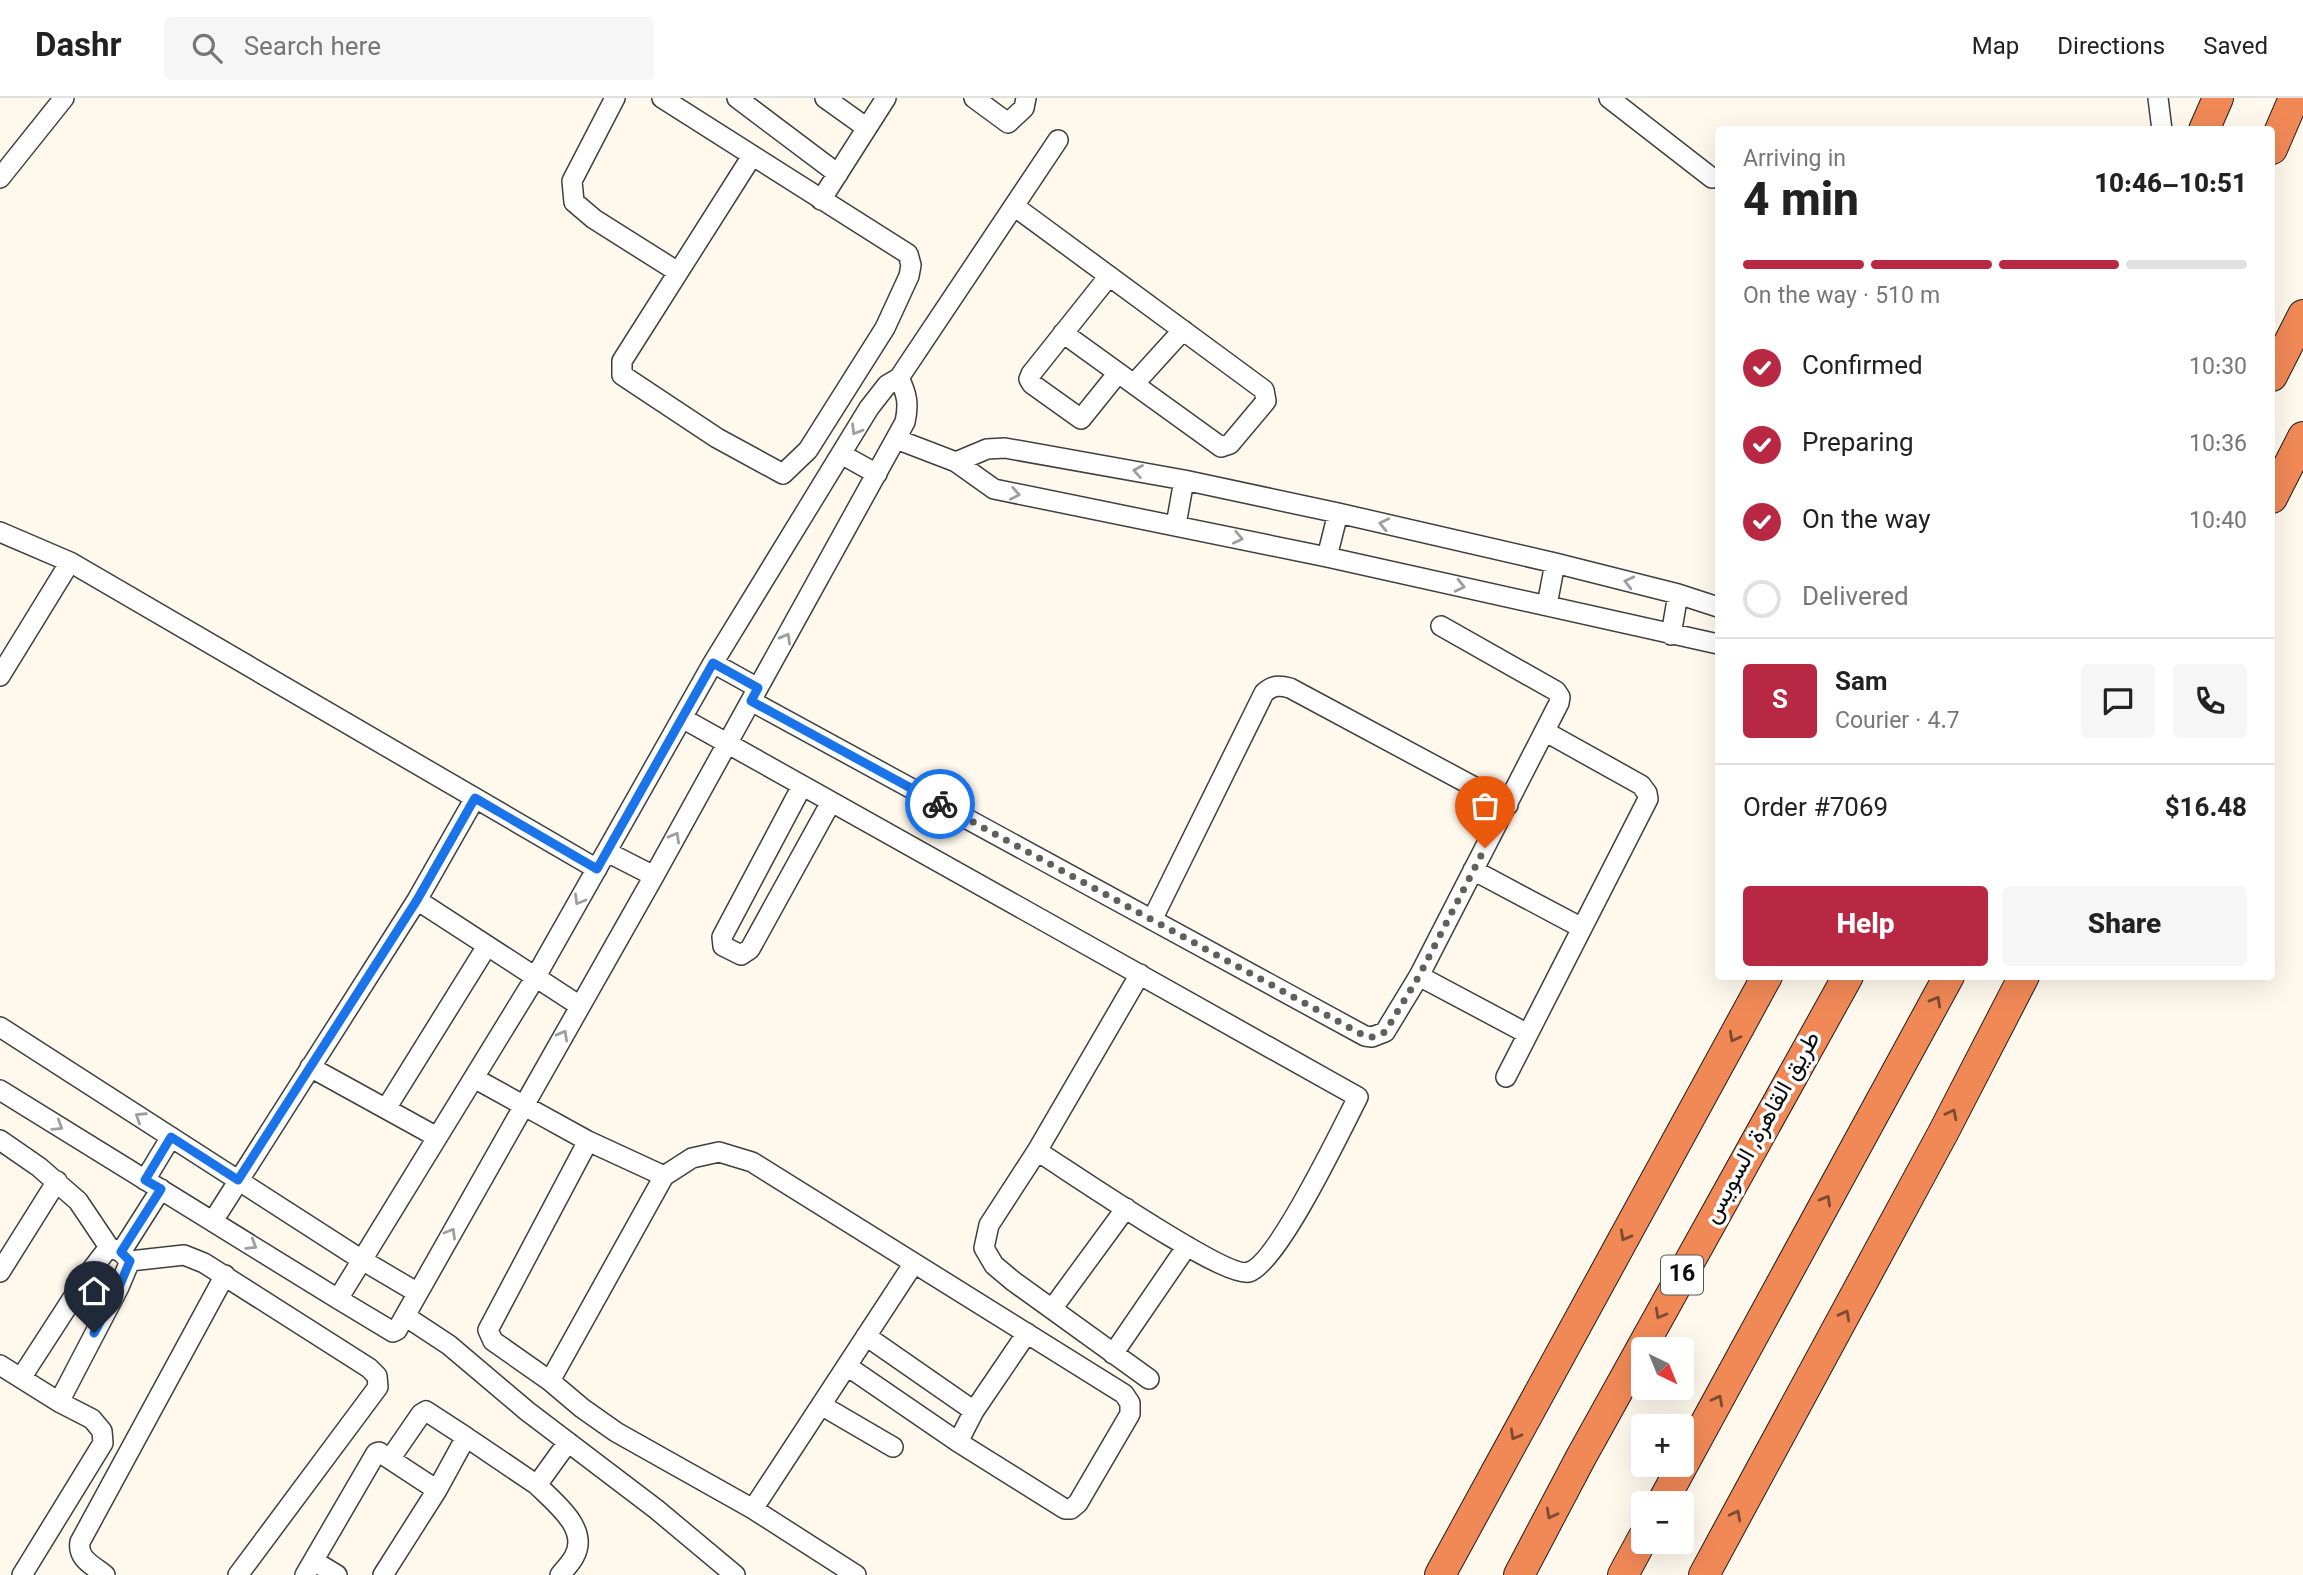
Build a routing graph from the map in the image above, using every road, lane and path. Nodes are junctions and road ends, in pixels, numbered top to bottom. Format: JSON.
{"nodes":[{"id":1,"x":64,"y":98,"type":"edge"},
{"id":2,"x":615,"y":98,"type":"edge"},
{"id":3,"x":662,"y":98,"type":"edge"},
{"id":4,"x":737,"y":98,"type":"edge"},
{"id":5,"x":825,"y":98,"type":"edge"},
{"id":6,"x":886,"y":98,"type":"edge"},
{"id":7,"x":974,"y":98,"type":"edge"},
{"id":8,"x":1026,"y":98,"type":"edge"},
{"id":9,"x":1609,"y":98,"type":"edge"},
{"id":10,"x":2158,"y":98,"type":"edge"},
{"id":11,"x":2218,"y":98,"type":"edge"},
{"id":12,"x":2294,"y":98,"type":"edge"},
{"id":13,"x":690,"y":105,"type":"edge"},
{"id":14,"x":2162,"y":126,"type":"edge"},
{"id":15,"x":2206,"y":126,"type":"edge"},
{"id":16,"x":867,"y":128,"type":"junction"},
{"id":17,"x":1058,"y":140,"type":"dead end"},
{"id":18,"x":2275,"y":142,"type":"edge"},
{"id":19,"x":752,"y":156,"type":"junction"},
{"id":20,"x":838,"y":174,"type":"junction"},
{"id":21,"x":0,"y":178,"type":"edge"},
{"id":22,"x":1712,"y":178,"type":"dead end"},
{"id":23,"x":821,"y":200,"type":"junction"},
{"id":24,"x":1014,"y":206,"type":"junction"},
{"id":25,"x":678,"y":272,"type":"junction"},
{"id":26,"x":1109,"y":276,"type":"junction"},
{"id":27,"x":2303,"y":315,"type":"edge"},
{"id":28,"x":1183,"y":330,"type":"junction"},
{"id":29,"x":1063,"y":333,"type":"junction"},
{"id":30,"x":2275,"y":370,"type":"edge"},
{"id":31,"x":899,"y":378,"type":"junction"},
{"id":32,"x":1126,"y":379,"type":"junction"},
{"id":33,"x":2303,"y":437,"type":"edge"},
{"id":34,"x":896,"y":439,"type":"junction"},
{"id":35,"x":841,"y":454,"type":"junction"},
{"id":36,"x":956,"y":462,"type":"junction"},
{"id":37,"x":877,"y":474,"type":"junction"},
{"id":38,"x":1184,"y":480,"type":"junction"},
{"id":39,"x":2275,"y":492,"type":"edge"},
{"id":40,"x":1338,"y":513,"type":"junction"},
{"id":41,"x":1176,"y":524,"type":"junction"},
{"id":42,"x":0,"y":533,"type":"edge"},
{"id":43,"x":1327,"y":557,"type":"junction"},
{"id":44,"x":70,"y":562,"type":"junction"},
{"id":45,"x":1555,"y":563,"type":"junction"},
{"id":46,"x":1678,"y":594,"type":"junction"},
{"id":47,"x":1547,"y":606,"type":"junction"},
{"id":48,"x":1715,"y":606,"type":"edge"},
{"id":49,"x":1441,"y":626,"type":"dead end"},
{"id":50,"x":1671,"y":635,"type":"junction"},
{"id":51,"x":1715,"y":643,"type":"edge"},
{"id":52,"x":713,"y":663,"type":"junction"},
{"id":53,"x":0,"y":676,"type":"edge"},
{"id":54,"x":755,"y":694,"type":"junction"},
{"id":55,"x":682,"y":718,"type":"junction"},
{"id":56,"x":1546,"y":732,"type":"junction"},
{"id":57,"x":727,"y":744,"type":"junction"},
{"id":58,"x":802,"y":786,"type":"junction"},
{"id":59,"x":475,"y":798,"type":"junction"},
{"id":60,"x":831,"y":802,"type":"junction"},
{"id":61,"x":1508,"y":804,"type":"junction"},
{"id":62,"x":602,"y":860,"type":"junction"},
{"id":63,"x":1474,"y":870,"type":"junction"},
{"id":64,"x":654,"y":876,"type":"junction"},
{"id":65,"x":417,"y":900,"type":"junction"},
{"id":66,"x":1152,"y":920,"type":"junction"},
{"id":67,"x":1582,"y":928,"type":"junction"},
{"id":68,"x":487,"y":946,"type":"junction"},
{"id":69,"x":1140,"y":974,"type":"junction"},
{"id":70,"x":1419,"y":976,"type":"junction"},
{"id":71,"x":535,"y":978,"type":"junction"},
{"id":72,"x":1765,"y":980,"type":"edge"},
{"id":73,"x":1846,"y":980,"type":"edge"},
{"id":74,"x":1947,"y":980,"type":"edge"},
{"id":75,"x":2022,"y":980,"type":"edge"},
{"id":76,"x":580,"y":1006,"type":"junction"},
{"id":77,"x":0,"y":1027,"type":"edge"},
{"id":78,"x":1528,"y":1034,"type":"junction"},
{"id":79,"x":310,"y":1067,"type":"junction"},
{"id":80,"x":1506,"y":1077,"type":"dead end"},
{"id":81,"x":474,"y":1078,"type":"junction"},
{"id":82,"x":0,"y":1090,"type":"edge"},
{"id":83,"x":524,"y":1105,"type":"junction"},
{"id":84,"x":387,"y":1107,"type":"junction"},
{"id":85,"x":171,"y":1137,"type":"junction"},
{"id":86,"x":438,"y":1137,"type":"junction"},
{"id":87,"x":0,"y":1140,"type":"edge"},
{"id":88,"x":588,"y":1141,"type":"junction"},
{"id":89,"x":1037,"y":1151,"type":"junction"},
{"id":90,"x":664,"y":1176,"type":"junction"},
{"id":91,"x":238,"y":1180,"type":"junction"},
{"id":92,"x":57,"y":1181,"type":"junction"},
{"id":93,"x":153,"y":1184,"type":"junction"},
{"id":94,"x":1126,"y":1208,"type":"junction"},
{"id":95,"x":213,"y":1221,"type":"junction"},
{"id":96,"x":1187,"y":1246,"type":"junction"},
{"id":97,"x":120,"y":1253,"type":"junction"},
{"id":98,"x":362,"y":1260,"type":"junction"},
{"id":99,"x":914,"y":1263,"type":"junction"},
{"id":100,"x":0,"y":1272,"type":"edge"},
{"id":101,"x":225,"y":1275,"type":"junction"},
{"id":102,"x":418,"y":1293,"type":"junction"},
{"id":103,"x":338,"y":1299,"type":"junction"},
{"id":104,"x":1052,"y":1310,"type":"junction"},
{"id":105,"x":405,"y":1316,"type":"junction"},
{"id":106,"x":1027,"y":1333,"type":"junction"},
{"id":107,"x":866,"y":1336,"type":"junction"},
{"id":108,"x":1113,"y":1354,"type":"junction"},
{"id":109,"x":0,"y":1365,"type":"edge"},
{"id":110,"x":847,"y":1366,"type":"junction"},
{"id":111,"x":21,"y":1378,"type":"junction"},
{"id":112,"x":1149,"y":1379,"type":"dead end"},
{"id":113,"x":550,"y":1381,"type":"junction"},
{"id":114,"x":59,"y":1402,"type":"junction"},
{"id":115,"x":821,"y":1405,"type":"junction"},
{"id":116,"x":974,"y":1411,"type":"junction"},
{"id":117,"x":466,"y":1437,"type":"junction"},
{"id":118,"x":958,"y":1442,"type":"junction"},
{"id":119,"x":568,"y":1443,"type":"junction"},
{"id":120,"x":893,"y":1447,"type":"dead end"},
{"id":121,"x":390,"y":1459,"type":"junction"},
{"id":122,"x":537,"y":1485,"type":"junction"},
{"id":123,"x":437,"y":1490,"type":"junction"},
{"id":124,"x":1669,"y":1491,"type":"edge"},
{"id":125,"x":753,"y":1509,"type":"junction"},
{"id":126,"x":1634,"y":1554,"type":"edge"},
{"id":127,"x":310,"y":1568,"type":"edge"},
{"id":128,"x":22,"y":1575,"type":"edge"},
{"id":129,"x":105,"y":1575,"type":"edge"},
{"id":130,"x":238,"y":1575,"type":"edge"},
{"id":131,"x":337,"y":1575,"type":"edge"},
{"id":132,"x":383,"y":1575,"type":"edge"},
{"id":133,"x":560,"y":1575,"type":"edge"},
{"id":134,"x":736,"y":1575,"type":"edge"},
{"id":135,"x":856,"y":1575,"type":"edge"},
{"id":136,"x":1440,"y":1575,"type":"edge"},
{"id":137,"x":1519,"y":1575,"type":"edge"},
{"id":138,"x":1623,"y":1575,"type":"edge"},
{"id":139,"x":1704,"y":1575,"type":"edge"}],
"edges":[{"from":1,"to":21,"type":"lane"},
{"from":2,"to":25,"type":"lane"},
{"from":3,"to":13,"type":"lane"},
{"from":4,"to":20,"type":"lane"},
{"from":5,"to":16,"type":"lane"},
{"from":6,"to":16,"type":"lane"},
{"from":7,"to":8,"type":"lane"},
{"from":9,"to":22,"type":"lane"},
{"from":10,"to":14,"type":"lane"},
{"from":11,"to":15,"type":"highway"},
{"from":12,"to":18,"type":"highway"},
{"from":13,"to":19,"type":"lane"},
{"from":16,"to":20,"type":"lane"},
{"from":17,"to":24,"type":"lane"},
{"from":19,"to":23,"type":"lane"},
{"from":19,"to":25,"type":"lane"},
{"from":20,"to":23,"type":"lane"},
{"from":23,"to":25,"type":"lane"},
{"from":24,"to":26,"type":"lane"},
{"from":24,"to":31,"type":"lane"},
{"from":26,"to":28,"type":"lane"},
{"from":26,"to":29,"type":"lane"},
{"from":27,"to":30,"type":"highway"},
{"from":28,"to":32,"type":"lane"},
{"from":28,"to":32,"type":"lane"},
{"from":29,"to":32,"type":"lane"},
{"from":29,"to":32,"type":"lane"},
{"from":31,"to":34,"type":"lane"},
{"from":31,"to":35,"type":"lane","one_way":true},
{"from":33,"to":39,"type":"highway"},
{"from":34,"to":36,"type":"lane"},
{"from":34,"to":37,"type":"lane"},
{"from":35,"to":37,"type":"lane"},
{"from":35,"to":52,"type":"lane"},
{"from":38,"to":36,"type":"lane","one_way":true},
{"from":36,"to":41,"type":"lane","one_way":true},
{"from":54,"to":37,"type":"lane","one_way":true},
{"from":38,"to":40,"type":"lane"},
{"from":38,"to":41,"type":"lane"},
{"from":40,"to":43,"type":"lane"},
{"from":45,"to":40,"type":"lane","one_way":true},
{"from":41,"to":43,"type":"lane","one_way":true},
{"from":42,"to":44,"type":"lane"},
{"from":43,"to":47,"type":"lane","one_way":true},
{"from":44,"to":53,"type":"lane"},
{"from":44,"to":59,"type":"lane"},
{"from":46,"to":45,"type":"lane","one_way":true},
{"from":45,"to":47,"type":"lane"},
{"from":46,"to":48,"type":"lane"},
{"from":46,"to":50,"type":"lane"},
{"from":47,"to":50,"type":"lane"},
{"from":49,"to":56,"type":"lane"},
{"from":50,"to":51,"type":"lane"},
{"from":52,"to":54,"type":"lane"},
{"from":52,"to":55,"type":"lane"},
{"from":54,"to":57,"type":"lane"},
{"from":54,"to":66,"type":"lane"},
{"from":55,"to":57,"type":"lane"},
{"from":55,"to":62,"type":"lane"},
{"from":56,"to":61,"type":"lane"},
{"from":56,"to":67,"type":"lane"},
{"from":57,"to":58,"type":"lane"},
{"from":64,"to":57,"type":"lane","one_way":true},
{"from":58,"to":60,"type":"lane"},
{"from":58,"to":60,"type":"lane"},
{"from":59,"to":62,"type":"lane"},
{"from":59,"to":65,"type":"lane"},
{"from":60,"to":69,"type":"lane"},
{"from":61,"to":63,"type":"lane"},
{"from":61,"to":66,"type":"lane"},
{"from":62,"to":64,"type":"lane"},
{"from":62,"to":71,"type":"lane","one_way":true},
{"from":63,"to":67,"type":"lane"},
{"from":63,"to":70,"type":"lane"},
{"from":64,"to":76,"type":"lane"},
{"from":65,"to":68,"type":"lane"},
{"from":65,"to":79,"type":"lane"},
{"from":66,"to":70,"type":"lane"},
{"from":67,"to":78,"type":"lane"},
{"from":68,"to":71,"type":"lane"},
{"from":68,"to":84,"type":"lane"},
{"from":69,"to":89,"type":"lane"},
{"from":69,"to":96,"type":"lane"},
{"from":70,"to":78,"type":"lane"},
{"from":71,"to":76,"type":"lane"},
{"from":71,"to":81,"type":"lane"},
{"from":72,"to":136,"type":"highway","one_way":true},
{"from":73,"to":137,"type":"highway","name":"طريق القاهرة, السويس","number":"16","one_way":true},
{"from":124,"to":74,"type":"highway","one_way":true},
{"from":139,"to":75,"type":"highway","one_way":true},
{"from":83,"to":76,"type":"lane","one_way":true},
{"from":85,"to":77,"type":"lane","one_way":true},
{"from":78,"to":80,"type":"lane"},
{"from":79,"to":84,"type":"lane"},
{"from":79,"to":91,"type":"lane"},
{"from":81,"to":83,"type":"lane"},
{"from":81,"to":86,"type":"lane"},
{"from":82,"to":93,"type":"lane","one_way":true},
{"from":83,"to":88,"type":"lane"},
{"from":102,"to":83,"type":"lane","one_way":true},
{"from":84,"to":86,"type":"lane"},
{"from":85,"to":91,"type":"lane"},
{"from":85,"to":93,"type":"lane"},
{"from":86,"to":98,"type":"lane"},
{"from":87,"to":92,"type":"lane"},
{"from":88,"to":90,"type":"lane"},
{"from":88,"to":113,"type":"lane"},
{"from":89,"to":94,"type":"lane"},
{"from":89,"to":104,"type":"lane"},
{"from":90,"to":99,"type":"lane"},
{"from":90,"to":113,"type":"lane"},
{"from":91,"to":95,"type":"lane"},
{"from":91,"to":98,"type":"lane"},
{"from":92,"to":97,"type":"lane"},
{"from":92,"to":100,"type":"lane"},
{"from":93,"to":95,"type":"lane"},
{"from":93,"to":97,"type":"lane"},
{"from":94,"to":96,"type":"lane"},
{"from":94,"to":104,"type":"lane"},
{"from":95,"to":103,"type":"lane","one_way":true},
{"from":96,"to":108,"type":"lane"},
{"from":97,"to":101,"type":"lane"},
{"from":97,"to":111,"type":"lane"},
{"from":97,"to":114,"type":"lane"},
{"from":98,"to":102,"type":"lane"},
{"from":98,"to":103,"type":"lane"},
{"from":99,"to":106,"type":"lane"},
{"from":99,"to":107,"type":"lane"},
{"from":101,"to":129,"type":"lane"},
{"from":101,"to":130,"type":"lane"},
{"from":102,"to":105,"type":"lane"},
{"from":103,"to":105,"type":"lane"},
{"from":104,"to":108,"type":"lane"},
{"from":105,"to":119,"type":"lane"},
{"from":106,"to":116,"type":"lane"},
{"from":106,"to":118,"type":"lane"},
{"from":107,"to":110,"type":"lane"},
{"from":107,"to":116,"type":"lane"},
{"from":108,"to":112,"type":"lane"},
{"from":109,"to":111,"type":"lane"},
{"from":110,"to":115,"type":"lane"},
{"from":110,"to":118,"type":"lane"},
{"from":111,"to":114,"type":"lane"},
{"from":113,"to":125,"type":"lane"},
{"from":114,"to":128,"type":"lane"},
{"from":115,"to":120,"type":"lane"},
{"from":115,"to":125,"type":"lane"},
{"from":116,"to":118,"type":"lane"},
{"from":117,"to":121,"type":"lane"},
{"from":117,"to":122,"type":"lane"},
{"from":117,"to":123,"type":"lane"},
{"from":119,"to":122,"type":"lane"},
{"from":119,"to":134,"type":"lane"},
{"from":121,"to":123,"type":"lane"},
{"from":121,"to":127,"type":"lane"},
{"from":122,"to":133,"type":"lane"},
{"from":123,"to":132,"type":"lane"},
{"from":125,"to":135,"type":"lane"},
{"from":126,"to":138,"type":"highway"},
{"from":127,"to":131,"type":"lane"}]}
